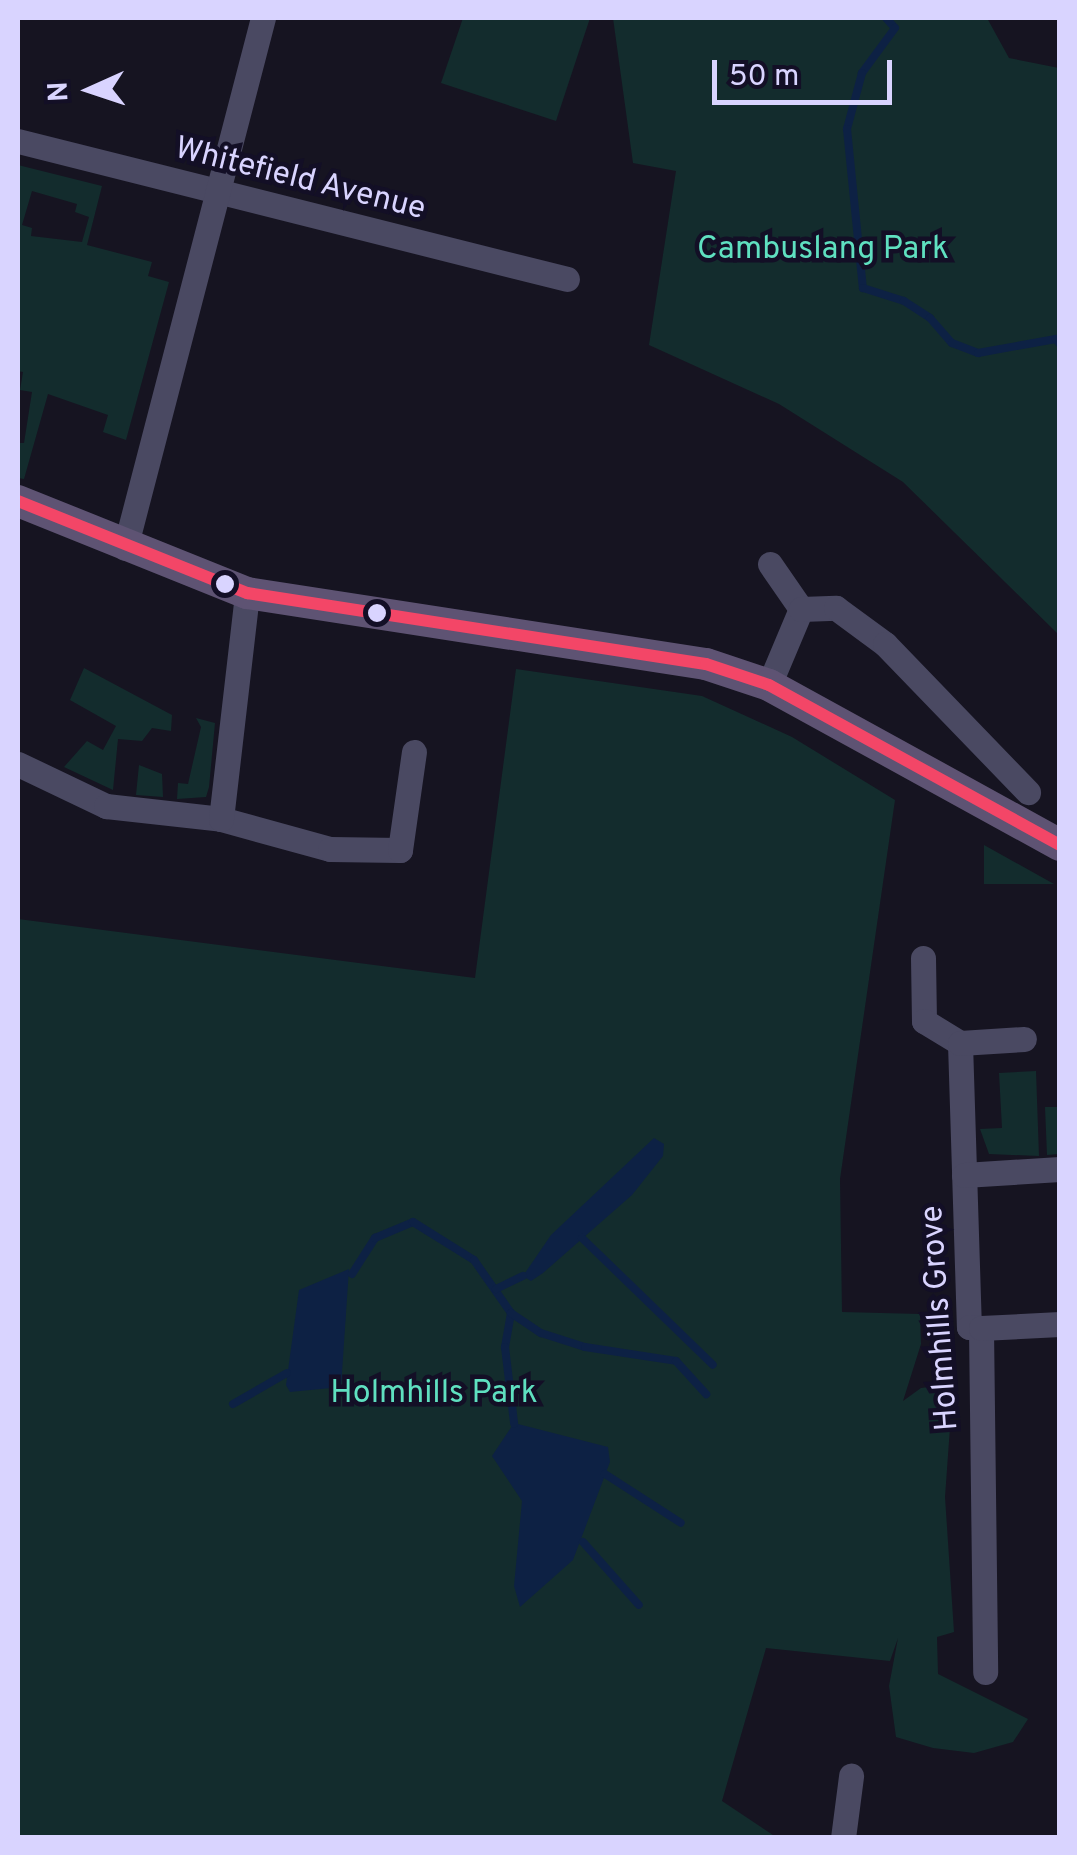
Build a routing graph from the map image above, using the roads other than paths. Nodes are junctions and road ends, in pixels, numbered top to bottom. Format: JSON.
{"nodes":[{"id":1,"x":263,"y":18,"type":"edge"},
{"id":2,"x":18,"y":142,"type":"edge"},
{"id":3,"x":216,"y":193,"type":"junction"},
{"id":4,"x":567,"y":279,"type":"dead end"},
{"id":5,"x":18,"y":501,"type":"edge"},
{"id":6,"x":125,"y":548,"type":"junction"},
{"id":7,"x":770,"y":564,"type":"dead end"},
{"id":8,"x":248,"y":592,"type":"junction"},
{"id":9,"x":800,"y":609,"type":"junction"},
{"id":10,"x":769,"y":685,"type":"junction"},
{"id":11,"x":414,"y":752,"type":"dead end"},
{"id":12,"x":18,"y":764,"type":"edge"},
{"id":13,"x":1028,"y":792,"type":"dead end"},
{"id":14,"x":221,"y":819,"type":"junction"},
{"id":15,"x":1060,"y":845,"type":"edge"},
{"id":16,"x":923,"y":958,"type":"dead end"},
{"id":17,"x":1024,"y":1039,"type":"dead end"},
{"id":18,"x":960,"y":1042,"type":"junction"},
{"id":19,"x":1060,"y":1169,"type":"edge"},
{"id":20,"x":964,"y":1175,"type":"junction"},
{"id":21,"x":1060,"y":1324,"type":"edge"},
{"id":22,"x":982,"y":1328,"type":"junction"},
{"id":23,"x":984,"y":1672,"type":"dead end"},
{"id":24,"x":851,"y":1776,"type":"dead end"},
{"id":25,"x":843,"y":1838,"type":"edge"}],
"edges":[{"from":1,"to":3,"type":"street"},
{"from":2,"to":3,"type":"street","name":"Whitefield Avenue"},
{"from":3,"to":4,"type":"street","name":"Whitefield Avenue"},
{"from":3,"to":6,"type":"street"},
{"from":5,"to":6,"type":"main road"},
{"from":6,"to":8,"type":"main road"},
{"from":7,"to":9,"type":"street"},
{"from":8,"to":10,"type":"main road"},
{"from":8,"to":14,"type":"street"},
{"from":9,"to":10,"type":"street"},
{"from":9,"to":13,"type":"street"},
{"from":10,"to":15,"type":"main road"},
{"from":11,"to":14,"type":"street"},
{"from":12,"to":14,"type":"street"},
{"from":16,"to":18,"type":"street"},
{"from":17,"to":18,"type":"street"},
{"from":18,"to":20,"type":"street"},
{"from":19,"to":20,"type":"street","name":"Holmhills Grove"},
{"from":20,"to":22,"type":"street","name":"Holmhills Grove"},
{"from":21,"to":22,"type":"street"},
{"from":22,"to":23,"type":"street","name":"Holmhills Grove"},
{"from":24,"to":25,"type":"street"}]}
